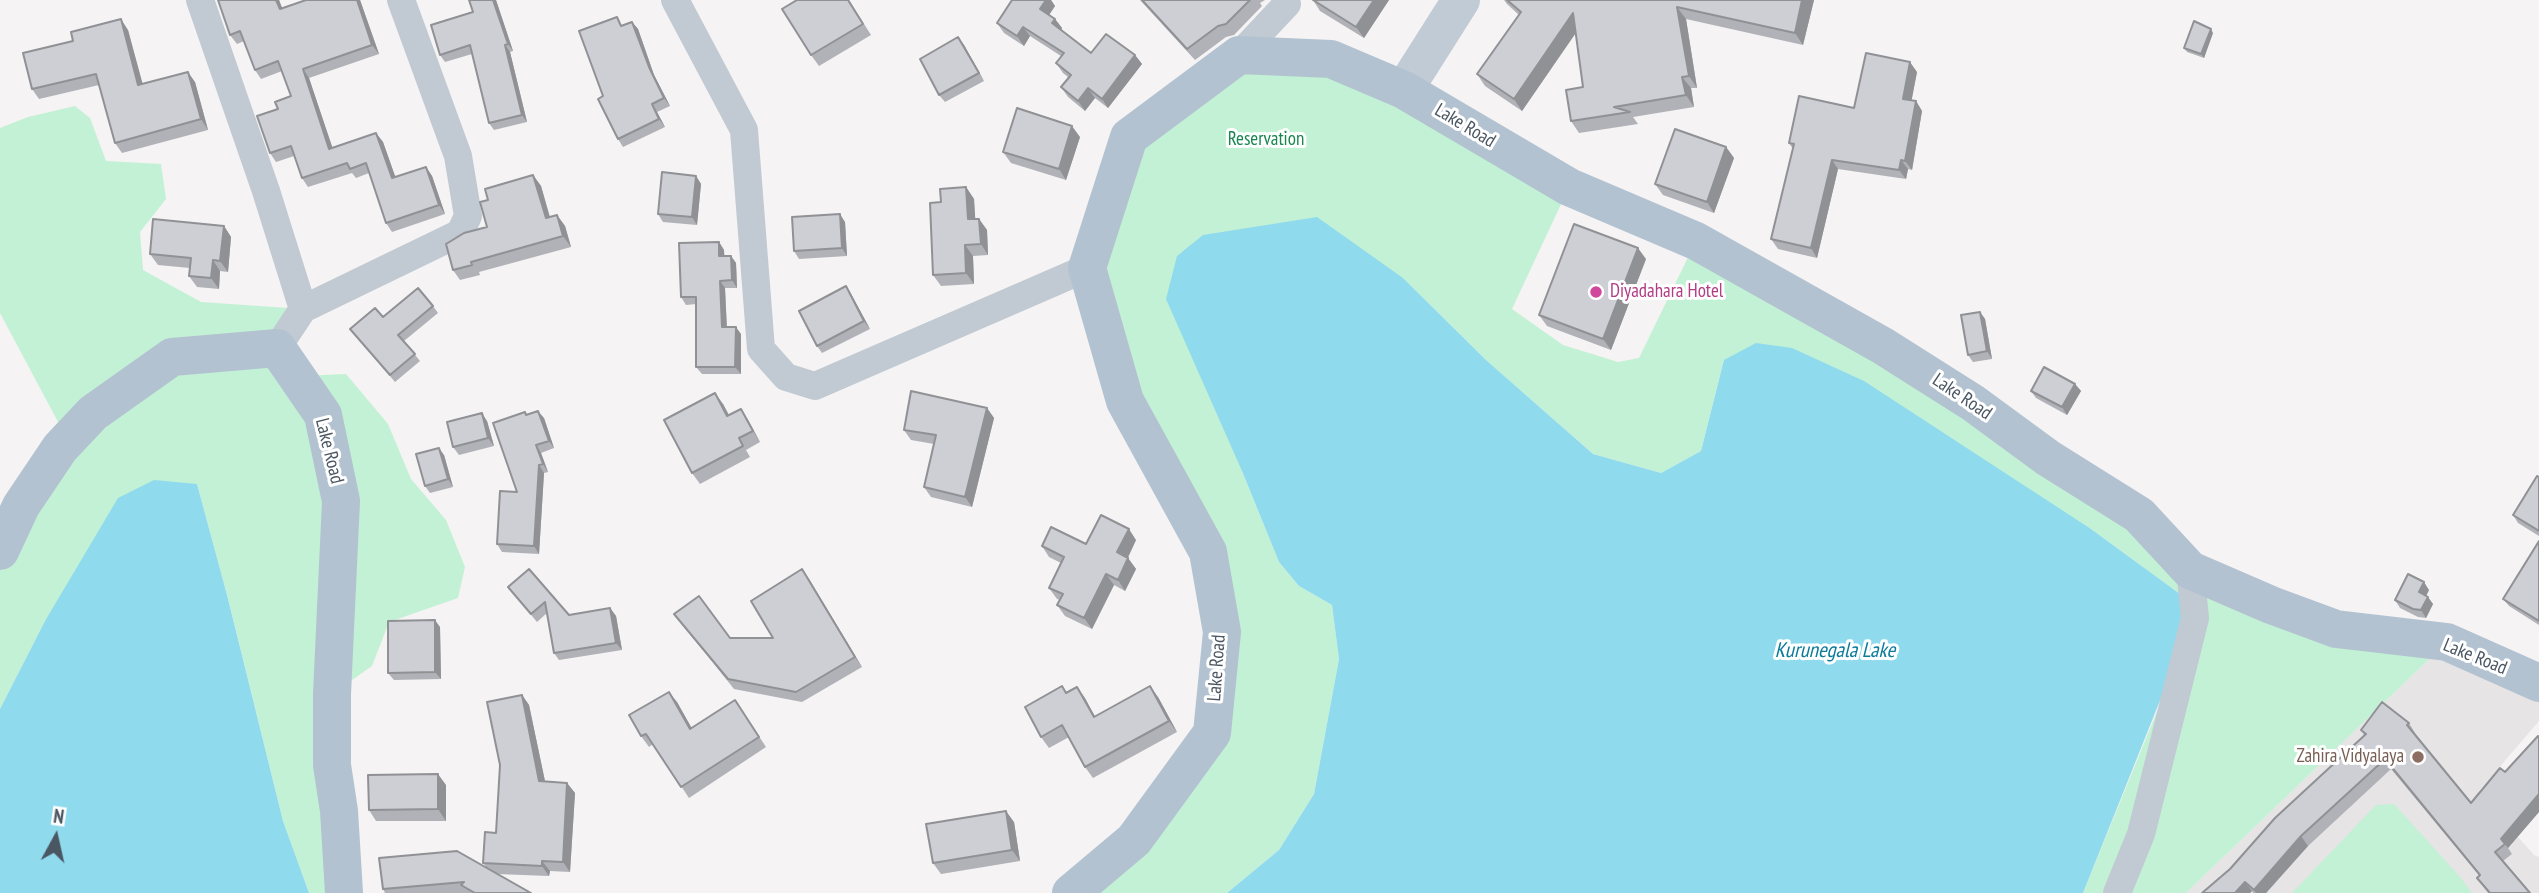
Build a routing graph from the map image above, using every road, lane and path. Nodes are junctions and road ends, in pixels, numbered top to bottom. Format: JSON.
{"nodes":[{"id":1,"x":200,"y":0,"type":"edge"},
{"id":2,"x":401,"y":0,"type":"edge"},
{"id":3,"x":675,"y":0,"type":"edge"},
{"id":4,"x":1461,"y":0,"type":"edge"},
{"id":5,"x":1289,"y":1,"type":"edge"},
{"id":6,"x":1239,"y":55,"type":"junction"},
{"id":7,"x":1405,"y":90,"type":"junction"},
{"id":8,"x":1087,"y":268,"type":"junction"},
{"id":9,"x":303,"y":309,"type":"junction"},
{"id":10,"x":277,"y":348,"type":"junction"},
{"id":11,"x":0,"y":551,"type":"edge"},
{"id":12,"x":2190,"y":570,"type":"junction"},
{"id":13,"x":2539,"y":684,"type":"edge"},
{"id":14,"x":344,"y":893,"type":"edge"},
{"id":15,"x":1071,"y":893,"type":"edge"},
{"id":16,"x":2117,"y":893,"type":"edge"}],
"edges":[{"from":1,"to":9,"type":"street"},
{"from":2,"to":9,"type":"street"},
{"from":3,"to":8,"type":"street"},
{"from":4,"to":7,"type":"street"},
{"from":5,"to":6,"type":"street"},
{"from":6,"to":7,"type":"main road","name":"Lake Road"},
{"from":6,"to":8,"type":"main road"},
{"from":7,"to":12,"type":"main road","name":"Lake Road"},
{"from":8,"to":15,"type":"main road","name":"Lake Road"},
{"from":9,"to":10,"type":"street"},
{"from":10,"to":11,"type":"main road"},
{"from":10,"to":14,"type":"main road","name":"Lake Road"},
{"from":12,"to":13,"type":"main road","name":"Lake Road"},
{"from":12,"to":16,"type":"street"}]}
